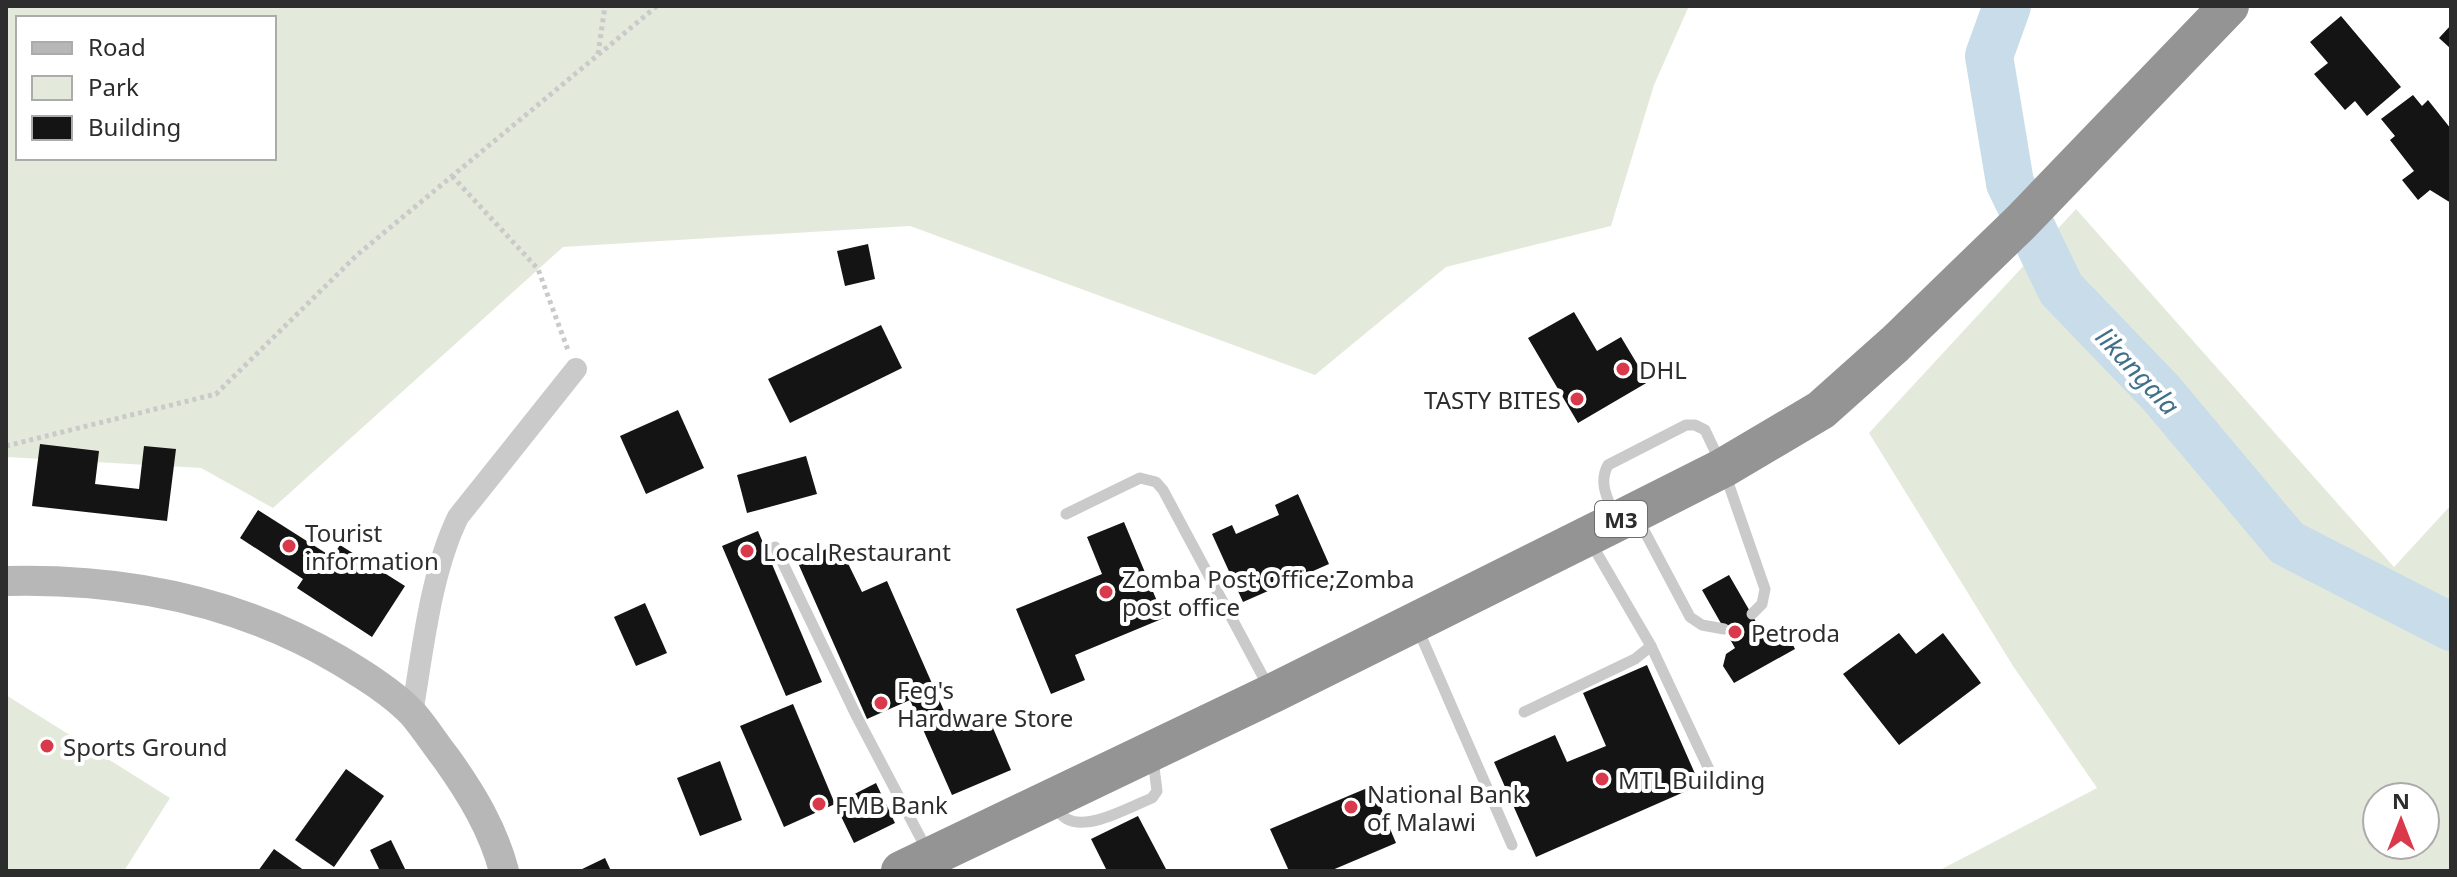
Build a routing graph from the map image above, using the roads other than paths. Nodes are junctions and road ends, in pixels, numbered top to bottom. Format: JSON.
{"nodes":[{"id":1,"x":2229,"y":6,"type":"edge"},
{"id":2,"x":576,"y":369,"type":"road end"},
{"id":3,"x":1723,"y":468,"type":"junction"},
{"id":4,"x":1066,"y":514,"type":"dead end"},
{"id":5,"x":1612,"y":523,"type":"junction"},
{"id":6,"x":775,"y":547,"type":"dead end"},
{"id":7,"x":6,"y":581,"type":"edge"},
{"id":8,"x":1752,"y":614,"type":"dead end"},
{"id":9,"x":1415,"y":622,"type":"junction"},
{"id":10,"x":1724,"y":629,"type":"dead end"},
{"id":11,"x":1651,"y":646,"type":"junction"},
{"id":12,"x":1273,"y":693,"type":"junction"},
{"id":13,"x":1524,"y":712,"type":"dead end"},
{"id":14,"x":412,"y":713,"type":"junction"},
{"id":15,"x":1713,"y":778,"type":"dead end"},
{"id":16,"x":1512,"y":845,"type":"dead end"},
{"id":17,"x":914,"y":866,"type":"edge"},
{"id":18,"x":504,"y":871,"type":"edge"}],
"edges":[{"from":1,"to":3,"type":"highway","number":"M3"},
{"from":2,"to":14,"type":"street"},
{"from":3,"to":5,"type":"highway","number":"M3"},
{"from":3,"to":5,"type":"lane"},
{"from":3,"to":8,"type":"lane"},
{"from":4,"to":12,"type":"lane"},
{"from":5,"to":9,"type":"highway","number":"M3"},
{"from":5,"to":10,"type":"lane"},
{"from":5,"to":11,"type":"lane"},
{"from":6,"to":17,"type":"lane"},
{"from":7,"to":14,"type":"street"},
{"from":9,"to":12,"type":"highway","number":"M3"},
{"from":9,"to":16,"type":"lane"},
{"from":11,"to":13,"type":"lane"},
{"from":11,"to":15,"type":"lane"},
{"from":12,"to":17,"type":"highway","number":"M3"},
{"from":14,"to":18,"type":"street"}]}
